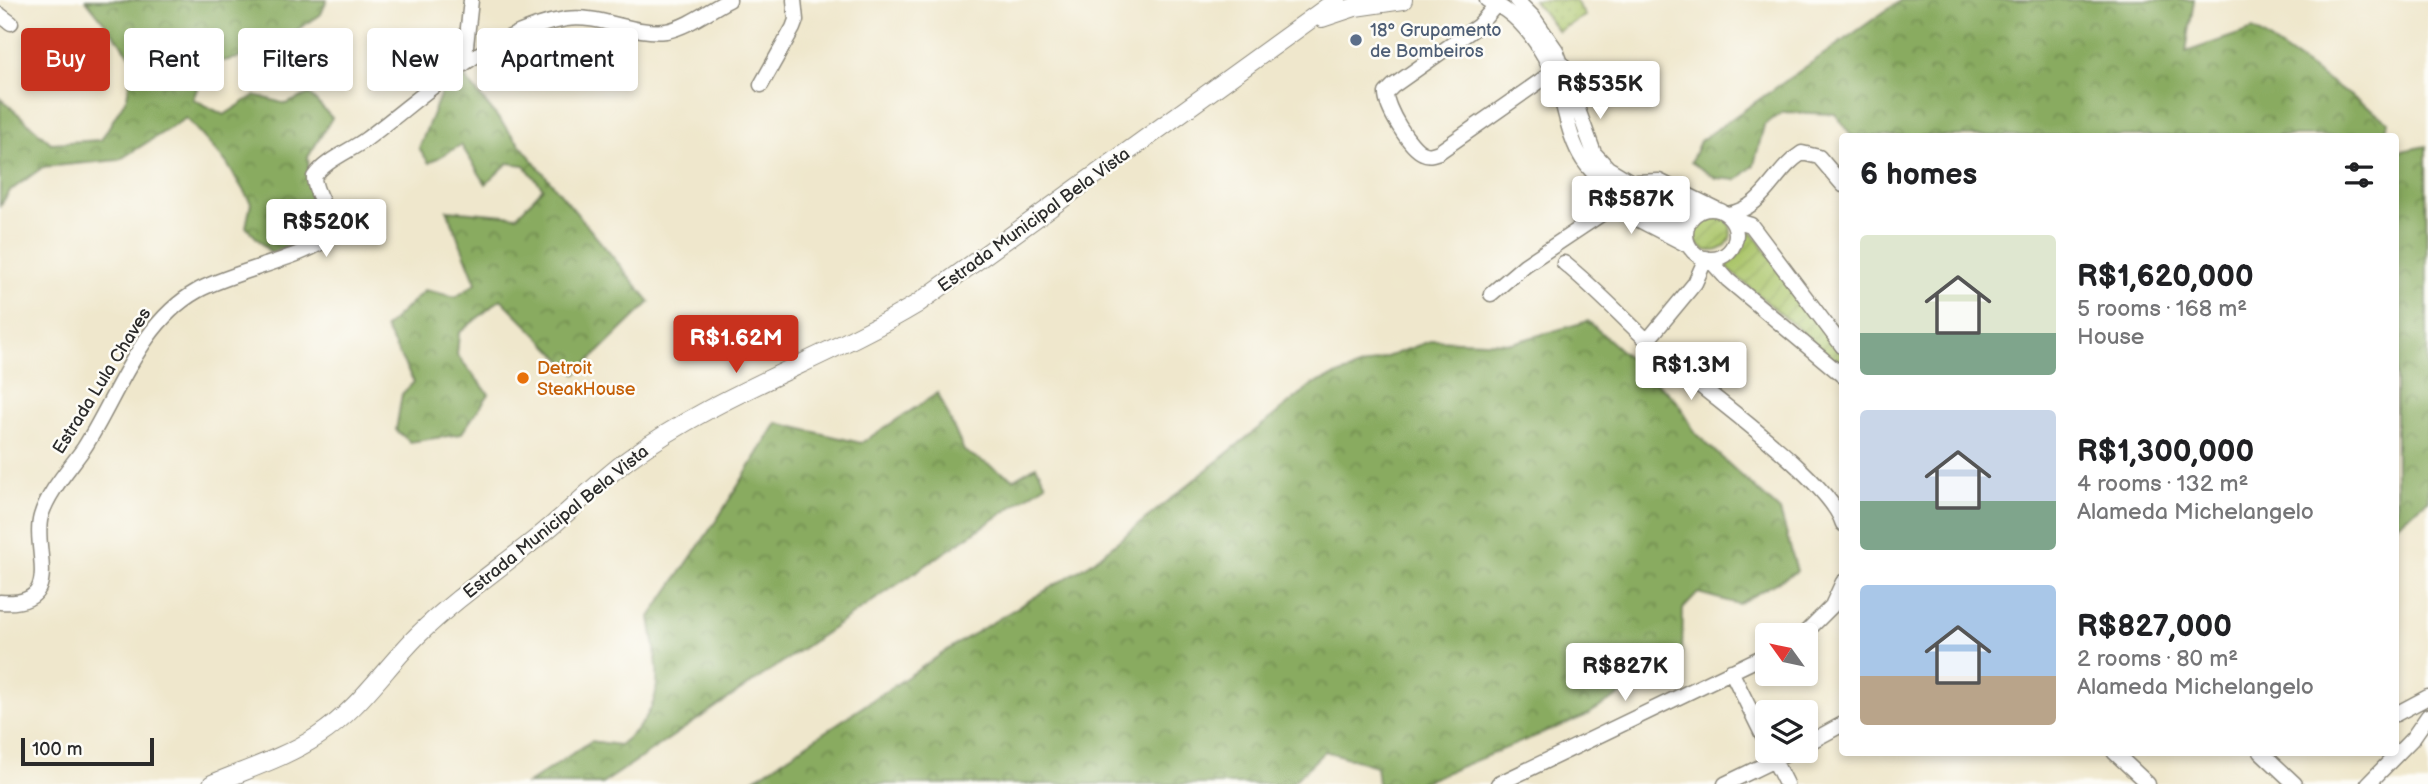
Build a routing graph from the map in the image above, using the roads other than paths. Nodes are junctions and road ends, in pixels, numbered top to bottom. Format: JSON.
{"nodes":[{"id":1,"x":471,"y":0,"type":"edge"},
{"id":2,"x":729,"y":0,"type":"edge"},
{"id":3,"x":794,"y":0,"type":"edge"},
{"id":4,"x":1337,"y":0,"type":"edge"},
{"id":5,"x":1403,"y":0,"type":"edge"},
{"id":6,"x":1516,"y":0,"type":"edge"},
{"id":7,"x":1492,"y":2,"type":"edge"},
{"id":8,"x":716,"y":4,"type":"edge"},
{"id":9,"x":1303,"y":25,"type":"junction"},
{"id":10,"x":464,"y":64,"type":"junction"},
{"id":11,"x":1557,"y":70,"type":"junction"},
{"id":12,"x":761,"y":85,"type":"dead end"},
{"id":13,"x":1839,"y":180,"type":"edge"},
{"id":14,"x":1649,"y":188,"type":"junction"},
{"id":15,"x":1628,"y":192,"type":"junction"},
{"id":16,"x":1642,"y":205,"type":"junction"},
{"id":17,"x":1698,"y":213,"type":"junction"},
{"id":18,"x":1725,"y":215,"type":"junction"},
{"id":19,"x":1686,"y":231,"type":"junction"},
{"id":20,"x":1689,"y":246,"type":"junction"},
{"id":21,"x":1708,"y":258,"type":"junction"},
{"id":22,"x":1564,"y":263,"type":"dead end"},
{"id":23,"x":1491,"y":295,"type":"dead end"},
{"id":24,"x":1647,"y":341,"type":"junction"},
{"id":25,"x":1839,"y":342,"type":"edge"},
{"id":26,"x":1839,"y":373,"type":"edge"},
{"id":27,"x":1839,"y":516,"type":"edge"},
{"id":28,"x":1839,"y":591,"type":"edge"},
{"id":29,"x":0,"y":602,"type":"edge"},
{"id":30,"x":1815,"y":623,"type":"edge"},
{"id":31,"x":1755,"y":660,"type":"edge"},
{"id":32,"x":1731,"y":671,"type":"junction"},
{"id":33,"x":2428,"y":697,"type":"edge"},
{"id":34,"x":2399,"y":713,"type":"edge"},
{"id":35,"x":2399,"y":716,"type":"edge"},
{"id":36,"x":2428,"y":716,"type":"edge"},
{"id":37,"x":1755,"y":720,"type":"edge"},
{"id":38,"x":1839,"y":726,"type":"edge"},
{"id":39,"x":1839,"y":733,"type":"edge"},
{"id":40,"x":1818,"y":738,"type":"edge"},
{"id":41,"x":1818,"y":739,"type":"edge"},
{"id":42,"x":2412,"y":739,"type":"junction"},
{"id":43,"x":2399,"y":752,"type":"edge"},
{"id":44,"x":2116,"y":756,"type":"edge"},
{"id":45,"x":2265,"y":756,"type":"edge"},
{"id":46,"x":2395,"y":756,"type":"edge"},
{"id":47,"x":1755,"y":763,"type":"edge"},
{"id":48,"x":1776,"y":763,"type":"edge"},
{"id":49,"x":212,"y":784,"type":"edge"},
{"id":50,"x":1498,"y":784,"type":"edge"},
{"id":51,"x":1725,"y":784,"type":"edge"},
{"id":52,"x":1786,"y":784,"type":"edge"},
{"id":53,"x":2148,"y":784,"type":"edge"},
{"id":54,"x":2295,"y":784,"type":"edge"},
{"id":55,"x":2368,"y":784,"type":"edge"}],
"edges":[{"from":1,"to":10,"type":"street"},
{"from":2,"to":8,"type":"street","name":"Estrada Lula Chaves"},
{"from":3,"to":12,"type":"street"},
{"from":4,"to":9,"type":"main road","name":"Estrada Municipal Bela Vista"},
{"from":5,"to":9,"type":"main road"},
{"from":6,"to":11,"type":"street"},
{"from":7,"to":11,"type":"street"},
{"from":7,"to":11,"type":"street"},
{"from":8,"to":10,"type":"street","name":"Estrada Lula Chaves"},
{"from":9,"to":49,"type":"main road","name":"Estrada Municipal Bela Vista"},
{"from":10,"to":29,"type":"street","name":"Estrada Lula Chaves"},
{"from":11,"to":15,"type":"street"},
{"from":11,"to":15,"type":"street"},
{"from":13,"to":18,"type":"street"},
{"from":14,"to":15,"type":"street"},
{"from":14,"to":16,"type":"street"},
{"from":14,"to":17,"type":"street"},
{"from":15,"to":16,"type":"street"},
{"from":15,"to":18,"type":"street"},
{"from":15,"to":20,"type":"street"},
{"from":15,"to":23,"type":"street"},
{"from":16,"to":19,"type":"street"},
{"from":17,"to":18,"type":"street"},
{"from":17,"to":19,"type":"street"},
{"from":18,"to":21,"type":"street"},
{"from":18,"to":25,"type":"street"},
{"from":19,"to":20,"type":"street"},
{"from":20,"to":21,"type":"street"},
{"from":21,"to":24,"type":"street"},
{"from":21,"to":26,"type":"street"},
{"from":22,"to":24,"type":"street"},
{"from":24,"to":27,"type":"street"},
{"from":28,"to":30,"type":"street"},
{"from":31,"to":32,"type":"street"},
{"from":32,"to":37,"type":"street"},
{"from":32,"to":50,"type":"street"},
{"from":33,"to":34,"type":"street"},
{"from":35,"to":42,"type":"street"},
{"from":36,"to":42,"type":"street"},
{"from":38,"to":40,"type":"street"},
{"from":39,"to":41,"type":"street"},
{"from":42,"to":43,"type":"street"},
{"from":44,"to":53,"type":"street"},
{"from":45,"to":54,"type":"street"},
{"from":46,"to":55,"type":"street"},
{"from":47,"to":51,"type":"street"},
{"from":48,"to":52,"type":"street"}]}
